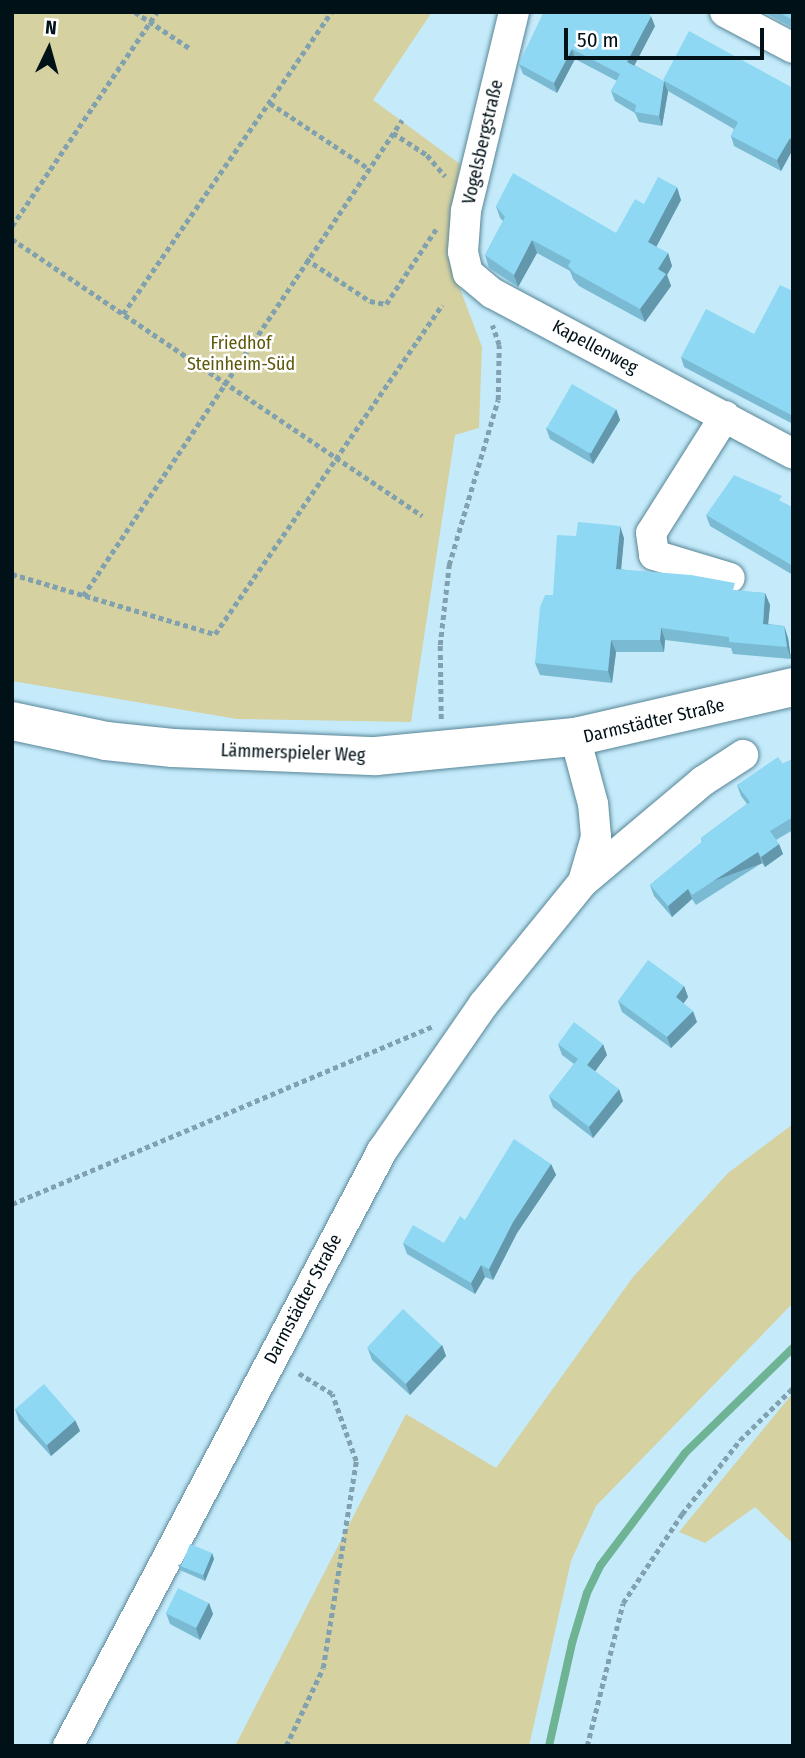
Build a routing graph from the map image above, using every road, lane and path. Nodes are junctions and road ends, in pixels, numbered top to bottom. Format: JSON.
{"nodes":[{"id":1,"x":135,"y":12,"type":"edge"},
{"id":2,"x":157,"y":12,"type":"edge"},
{"id":3,"x":331,"y":12,"type":"edge"},
{"id":4,"x":513,"y":12,"type":"edge"},
{"id":5,"x":725,"y":12,"type":"edge"},
{"id":6,"x":150,"y":23,"type":"junction"},
{"id":7,"x":793,"y":48,"type":"edge"},
{"id":8,"x":191,"y":49,"type":"dead end"},
{"id":9,"x":270,"y":103,"type":"junction"},
{"id":10,"x":402,"y":120,"type":"dead end"},
{"id":11,"x":393,"y":133,"type":"junction"},
{"id":12,"x":368,"y":168,"type":"junction"},
{"id":13,"x":446,"y":184,"type":"dead end"},
{"id":14,"x":439,"y":225,"type":"dead end"},
{"id":15,"x":12,"y":226,"type":"edge"},
{"id":16,"x":12,"y":239,"type":"edge"},
{"id":17,"x":306,"y":259,"type":"junction"},
{"id":18,"x":468,"y":273,"type":"junction"},
{"id":19,"x":442,"y":305,"type":"dead end"},
{"id":20,"x":123,"y":314,"type":"junction"},
{"id":21,"x":223,"y":382,"type":"junction"},
{"id":22,"x":725,"y":416,"type":"junction"},
{"id":23,"x":793,"y":454,"type":"edge"},
{"id":24,"x":336,"y":458,"type":"junction"},
{"id":25,"x":422,"y":516,"type":"dead end"},
{"id":26,"x":12,"y":574,"type":"edge"},
{"id":27,"x":730,"y":578,"type":"dead end"},
{"id":28,"x":83,"y":596,"type":"junction"},
{"id":29,"x":793,"y":687,"type":"edge"},
{"id":30,"x":12,"y":721,"type":"edge"},
{"id":31,"x":575,"y":737,"type":"junction"},
{"id":32,"x":446,"y":753,"type":"junction"},
{"id":33,"x":743,"y":755,"type":"dead end"},
{"id":34,"x":583,"y":882,"type":"junction"},
{"id":35,"x":483,"y":1005,"type":"junction"},
{"id":36,"x":12,"y":1204,"type":"edge"},
{"id":37,"x":272,"y":1358,"type":"junction"},
{"id":38,"x":793,"y":1388,"type":"edge"},
{"id":39,"x":68,"y":1746,"type":"edge"},
{"id":40,"x":286,"y":1746,"type":"edge"},
{"id":41,"x":587,"y":1746,"type":"edge"}],
"edges":[{"from":1,"to":6,"type":"path"},
{"from":2,"to":6,"type":"path"},
{"from":3,"to":9,"type":"path"},
{"from":4,"to":18,"type":"street","name":"Vogelsbergstraße"},
{"from":5,"to":7,"type":"street"},
{"from":6,"to":8,"type":"path"},
{"from":6,"to":15,"type":"path"},
{"from":9,"to":12,"type":"path"},
{"from":9,"to":20,"type":"path"},
{"from":10,"to":11,"type":"path"},
{"from":11,"to":12,"type":"path"},
{"from":11,"to":13,"type":"path"},
{"from":12,"to":17,"type":"path"},
{"from":14,"to":17,"type":"path"},
{"from":16,"to":20,"type":"path"},
{"from":17,"to":21,"type":"path"},
{"from":18,"to":22,"type":"street","name":"Kapellenweg"},
{"from":18,"to":32,"type":"path"},
{"from":19,"to":24,"type":"path"},
{"from":20,"to":21,"type":"path"},
{"from":21,"to":24,"type":"path"},
{"from":21,"to":28,"type":"path"},
{"from":22,"to":23,"type":"street","name":"Kapellenweg"},
{"from":22,"to":27,"type":"street"},
{"from":24,"to":25,"type":"path"},
{"from":24,"to":28,"type":"path"},
{"from":26,"to":28,"type":"path"},
{"from":29,"to":31,"type":"street","name":"Darmstädter Straße"},
{"from":30,"to":32,"type":"street","name":"Lämmerspieler Weg"},
{"from":31,"to":32,"type":"street","name":"Lämmerspieler Weg"},
{"from":31,"to":34,"type":"street","name":"Darmstädter Straße"},
{"from":33,"to":34,"type":"street","name":"Darmstädter Straße"},
{"from":34,"to":35,"type":"street","name":"Darmstädter Straße"},
{"from":35,"to":36,"type":"path"},
{"from":35,"to":37,"type":"street","name":"Darmstädter Straße"},
{"from":37,"to":39,"type":"street","name":"Darmstädter Straße"},
{"from":37,"to":40,"type":"path"},
{"from":38,"to":41,"type":"path"}]}
